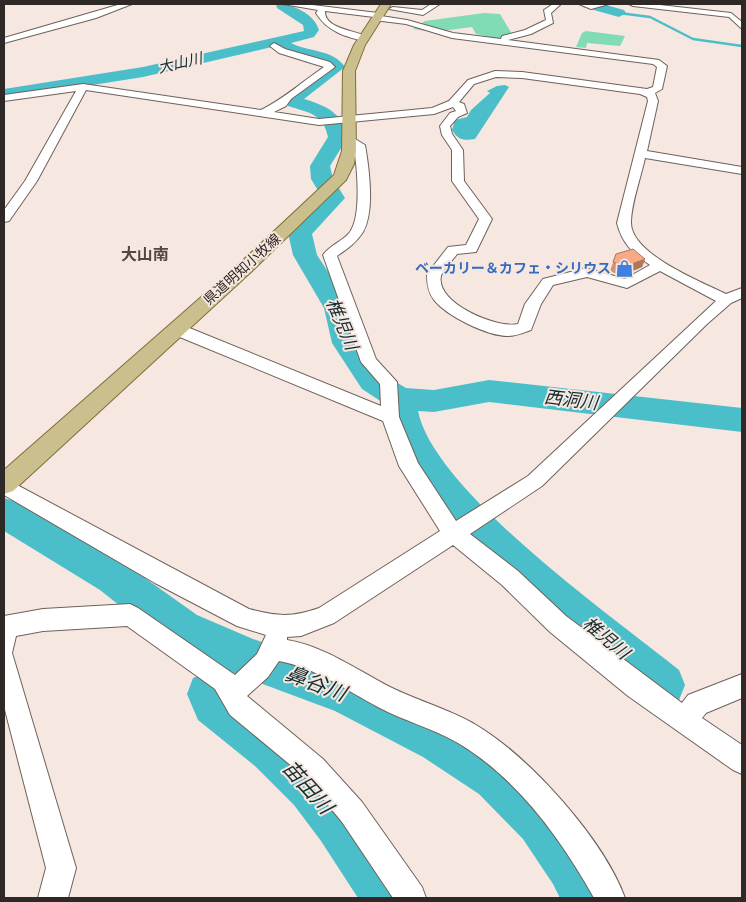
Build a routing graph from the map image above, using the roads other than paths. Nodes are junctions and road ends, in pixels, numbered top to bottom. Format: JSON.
{"nodes":[{"id":1,"x":128,"y":4,"type":"edge"},
{"id":2,"x":287,"y":4,"type":"edge"},
{"id":3,"x":292,"y":4,"type":"edge"},
{"id":4,"x":436,"y":4,"type":"edge"},
{"id":5,"x":557,"y":4,"type":"edge"},
{"id":6,"x":571,"y":4,"type":"edge"},
{"id":7,"x":583,"y":4,"type":"edge"},
{"id":8,"x":633,"y":4,"type":"edge"},
{"id":9,"x":599,"y":5,"type":"edge"},
{"id":10,"x":323,"y":8,"type":"junction"},
{"id":11,"x":381,"y":11,"type":"edge"},
{"id":12,"x":742,"y":27,"type":"edge"},
{"id":13,"x":365,"y":38,"type":"junction"},
{"id":14,"x":499,"y":40,"type":"junction"},
{"id":15,"x":4,"y":41,"type":"edge"},
{"id":16,"x":274,"y":46,"type":"dead end"},
{"id":17,"x":83,"y":87,"type":"junction"},
{"id":18,"x":647,"y":93,"type":"junction"},
{"id":19,"x":4,"y":98,"type":"edge"},
{"id":20,"x":453,"y":103,"type":"junction"},
{"id":21,"x":264,"y":113,"type":"junction"},
{"id":22,"x":345,"y":118,"type":"junction"},
{"id":23,"x":330,"y":121,"type":"joint"},
{"id":24,"x":351,"y":141,"type":"junction"},
{"id":25,"x":641,"y":154,"type":"junction"},
{"id":26,"x":742,"y":170,"type":"edge"},
{"id":27,"x":4,"y":218,"type":"edge"},
{"id":28,"x":661,"y":265,"type":"junction"},
{"id":29,"x":742,"y":292,"type":"edge"},
{"id":30,"x":726,"y":300,"type":"junction"},
{"id":31,"x":176,"y":329,"type":"junction"},
{"id":32,"x":390,"y":417,"type":"junction"},
{"id":33,"x":4,"y":485,"type":"edge"},
{"id":34,"x":458,"y":531,"type":"junction"},
{"id":35,"x":4,"y":632,"type":"edge"},
{"id":36,"x":274,"y":644,"type":"junction"},
{"id":37,"x":4,"y":661,"type":"edge"},
{"id":38,"x":252,"y":675,"type":"joint"},
{"id":39,"x":742,"y":686,"type":"edge"},
{"id":40,"x":232,"y":692,"type":"junction"},
{"id":41,"x":685,"y":720,"type":"junction"},
{"id":42,"x":742,"y":761,"type":"edge"},
{"id":43,"x":53,"y":898,"type":"edge"},
{"id":44,"x":411,"y":898,"type":"edge"},
{"id":45,"x":610,"y":898,"type":"edge"}],
"edges":[{"from":1,"to":15,"type":"street"},
{"from":2,"to":3,"type":"street"},
{"from":3,"to":10,"type":"street"},
{"from":4,"to":11,"type":"street"},
{"from":5,"to":14,"type":"street"},
{"from":6,"to":7,"type":"street"},
{"from":7,"to":9,"type":"street"},
{"from":8,"to":12,"type":"street"},
{"from":10,"to":11,"type":"street"},
{"from":10,"to":13,"type":"street"},
{"from":11,"to":13,"type":"main road","name":"県道明知小牧線"},
{"from":11,"to":14,"type":"street"},
{"from":13,"to":22,"type":"main road","name":"県道明知小牧線"},
{"from":14,"to":18,"type":"street"},
{"from":16,"to":21,"type":"street"},
{"from":17,"to":19,"type":"street"},
{"from":17,"to":21,"type":"street"},
{"from":17,"to":27,"type":"street"},
{"from":18,"to":20,"type":"street"},
{"from":18,"to":25,"type":"street"},
{"from":20,"to":22,"type":"street"},
{"from":20,"to":28,"type":"street"},
{"from":21,"to":23,"type":"street"},
{"from":22,"to":23,"type":"street"},
{"from":22,"to":24,"type":"main road","name":"県道明知小牧線"},
{"from":24,"to":31,"type":"main road","name":"県道明知小牧線"},
{"from":24,"to":32,"type":"street"},
{"from":25,"to":26,"type":"street"},
{"from":25,"to":28,"type":"street"},
{"from":28,"to":30,"type":"street"},
{"from":29,"to":30,"type":"street"},
{"from":30,"to":34,"type":"street"},
{"from":31,"to":32,"type":"street"},
{"from":31,"to":33,"type":"main road","name":"県道明知小牧線"},
{"from":32,"to":34,"type":"street"},
{"from":33,"to":36,"type":"street"},
{"from":34,"to":36,"type":"street"},
{"from":34,"to":41,"type":"street"},
{"from":35,"to":40,"type":"street"},
{"from":36,"to":38,"type":"street"},
{"from":36,"to":45,"type":"street"},
{"from":37,"to":43,"type":"street"},
{"from":38,"to":40,"type":"street"},
{"from":39,"to":41,"type":"street"},
{"from":40,"to":44,"type":"street"},
{"from":41,"to":42,"type":"street"}]}
